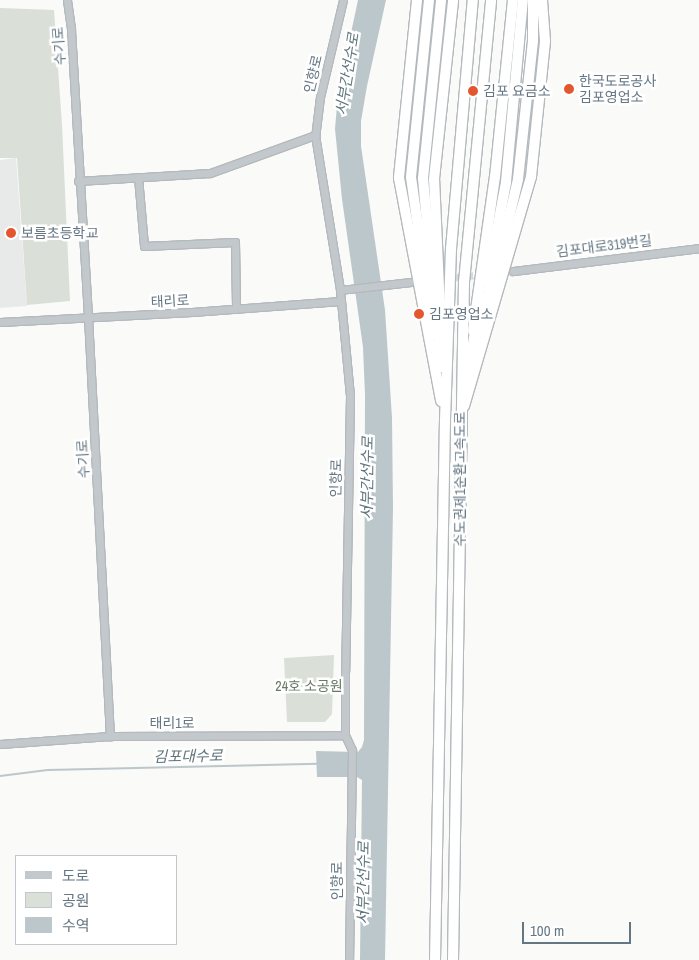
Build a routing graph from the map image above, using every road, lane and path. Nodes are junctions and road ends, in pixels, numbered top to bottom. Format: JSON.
{"nodes":[{"id":1,"x":67,"y":0,"type":"edge"},
{"id":2,"x":343,"y":0,"type":"edge"},
{"id":3,"x":417,"y":0,"type":"edge"},
{"id":4,"x":424,"y":0,"type":"edge"},
{"id":5,"x":429,"y":0,"type":"edge"},
{"id":6,"x":435,"y":0,"type":"edge"},
{"id":7,"x":441,"y":0,"type":"edge"},
{"id":8,"x":447,"y":0,"type":"edge"},
{"id":9,"x":453,"y":0,"type":"edge"},
{"id":10,"x":458,"y":0,"type":"edge"},
{"id":11,"x":473,"y":0,"type":"edge"},
{"id":12,"x":491,"y":0,"type":"edge"},
{"id":13,"x":508,"y":0,"type":"edge"},
{"id":14,"x":513,"y":0,"type":"edge"},
{"id":15,"x":518,"y":0,"type":"edge"},
{"id":16,"x":523,"y":0,"type":"edge"},
{"id":17,"x":528,"y":0,"type":"edge"},
{"id":18,"x":533,"y":0,"type":"edge"},
{"id":19,"x":538,"y":0,"type":"edge"},
{"id":20,"x":542,"y":0,"type":"edge"},
{"id":21,"x":315,"y":135,"type":"junction"},
{"id":22,"x":138,"y":177,"type":"junction"},
{"id":23,"x":78,"y":180,"type":"junction"},
{"id":24,"x":699,"y":248,"type":"edge"},
{"id":25,"x":513,"y":271,"type":"dead end"},
{"id":26,"x":410,"y":282,"type":"dead end"},
{"id":27,"x":340,"y":290,"type":"junction"},
{"id":28,"x":341,"y":301,"type":"junction"},
{"id":29,"x":236,"y":309,"type":"junction"},
{"id":30,"x":88,"y":318,"type":"junction"},
{"id":31,"x":0,"y":322,"type":"edge"},
{"id":32,"x":461,"y":419,"type":"junction"},
{"id":33,"x":445,"y":420,"type":"junction"},
{"id":34,"x":345,"y":735,"type":"junction"},
{"id":35,"x":110,"y":736,"type":"junction"},
{"id":36,"x":0,"y":744,"type":"edge"},
{"id":37,"x":349,"y":960,"type":"edge"},
{"id":38,"x":435,"y":960,"type":"edge"},
{"id":39,"x":453,"y":960,"type":"edge"}],
"edges":[{"from":1,"to":23,"type":"street","name":"수기로"},
{"from":2,"to":21,"type":"street","name":"인향로"},
{"from":3,"to":33,"type":"highway"},
{"from":4,"to":33,"type":"highway"},
{"from":5,"to":33,"type":"highway"},
{"from":6,"to":33,"type":"highway"},
{"from":7,"to":33,"type":"highway"},
{"from":8,"to":33,"type":"highway"},
{"from":9,"to":33,"type":"highway"},
{"from":10,"to":33,"type":"highway"},
{"from":11,"to":33,"type":"highway","name":"수도권제1순환고속도로"},
{"from":12,"to":32,"type":"highway","name":"수도권제1순환고속도로"},
{"from":13,"to":32,"type":"highway"},
{"from":14,"to":32,"type":"highway"},
{"from":15,"to":32,"type":"highway"},
{"from":16,"to":32,"type":"highway"},
{"from":17,"to":32,"type":"highway"},
{"from":18,"to":32,"type":"highway"},
{"from":19,"to":32,"type":"highway"},
{"from":20,"to":32,"type":"highway"},
{"from":21,"to":22,"type":"street"},
{"from":21,"to":27,"type":"street","name":"인향로"},
{"from":22,"to":23,"type":"street"},
{"from":22,"to":29,"type":"street"},
{"from":23,"to":30,"type":"street","name":"수기로"},
{"from":24,"to":25,"type":"street","name":"김포대로319번길"},
{"from":26,"to":27,"type":"street"},
{"from":27,"to":28,"type":"street","name":"인향로"},
{"from":28,"to":29,"type":"street","name":"태리로"},
{"from":28,"to":34,"type":"street","name":"인향로"},
{"from":29,"to":30,"type":"street","name":"태리로"},
{"from":30,"to":31,"type":"street","name":"태리로"},
{"from":30,"to":35,"type":"street","name":"수기로"},
{"from":32,"to":39,"type":"highway","name":"수도권제1순환고속도로"},
{"from":33,"to":38,"type":"highway","name":"수도권제1순환고속도로"},
{"from":34,"to":35,"type":"street","name":"태리1로"},
{"from":34,"to":37,"type":"street","name":"인향로"},
{"from":35,"to":36,"type":"street","name":"태리1로"}]}
